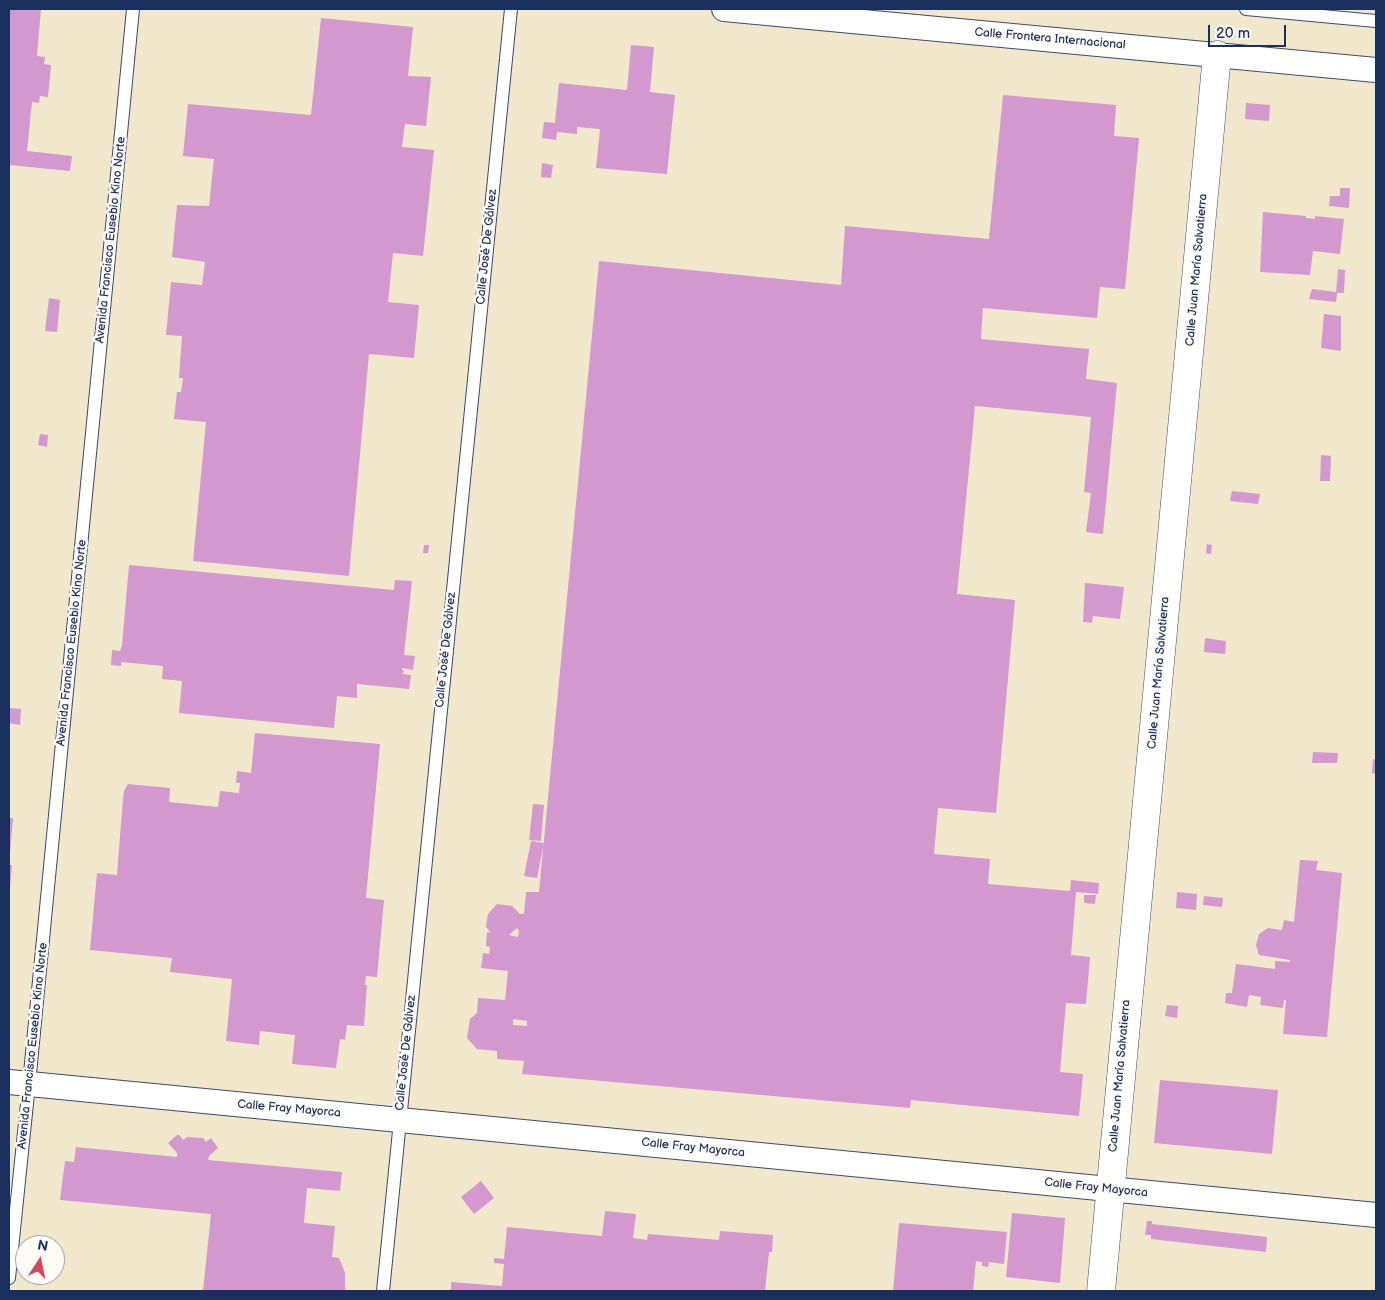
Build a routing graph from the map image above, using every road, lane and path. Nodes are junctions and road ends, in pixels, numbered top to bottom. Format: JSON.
{"nodes":[{"id":1,"x":133,"y":9,"type":"edge"},
{"id":2,"x":511,"y":9,"type":"edge"},
{"id":3,"x":724,"y":9,"type":"edge"},
{"id":4,"x":1246,"y":9,"type":"edge"},
{"id":5,"x":1376,"y":21,"type":"edge"},
{"id":6,"x":1217,"y":55,"type":"junction"},
{"id":7,"x":1376,"y":70,"type":"edge"},
{"id":8,"x":19,"y":1083,"type":"edge"},
{"id":9,"x":399,"y":1119,"type":"junction"},
{"id":10,"x":1110,"y":1189,"type":"junction"},
{"id":11,"x":1376,"y":1215,"type":"edge"},
{"id":12,"x":9,"y":1278,"type":"edge"},
{"id":13,"x":383,"y":1291,"type":"edge"},
{"id":14,"x":1101,"y":1291,"type":"edge"}],
"edges":[{"from":1,"to":8,"type":"lane","name":"Avenida Francisco Eusebio Kino Norte"},
{"from":2,"to":9,"type":"lane","name":"Calle José De Gálvez"},
{"from":3,"to":6,"type":"street","name":"Calle Frontera Internacional"},
{"from":4,"to":5,"type":"lane"},
{"from":6,"to":7,"type":"street","name":"Calle Frontera Internacional"},
{"from":6,"to":10,"type":"street","name":"Calle Juan María Salvatierra"},
{"from":8,"to":9,"type":"street","name":"Calle Fray Mayorca"},
{"from":8,"to":12,"type":"lane","name":"Avenida Francisco Eusebio Kino Norte"},
{"from":9,"to":10,"type":"street","name":"Calle Fray Mayorca"},
{"from":9,"to":13,"type":"lane","name":"Calle José De Gálvez"},
{"from":10,"to":11,"type":"street","name":"Calle Fray Mayorca"},
{"from":10,"to":14,"type":"street","name":"Calle Juan María Salvatierra"}]}
